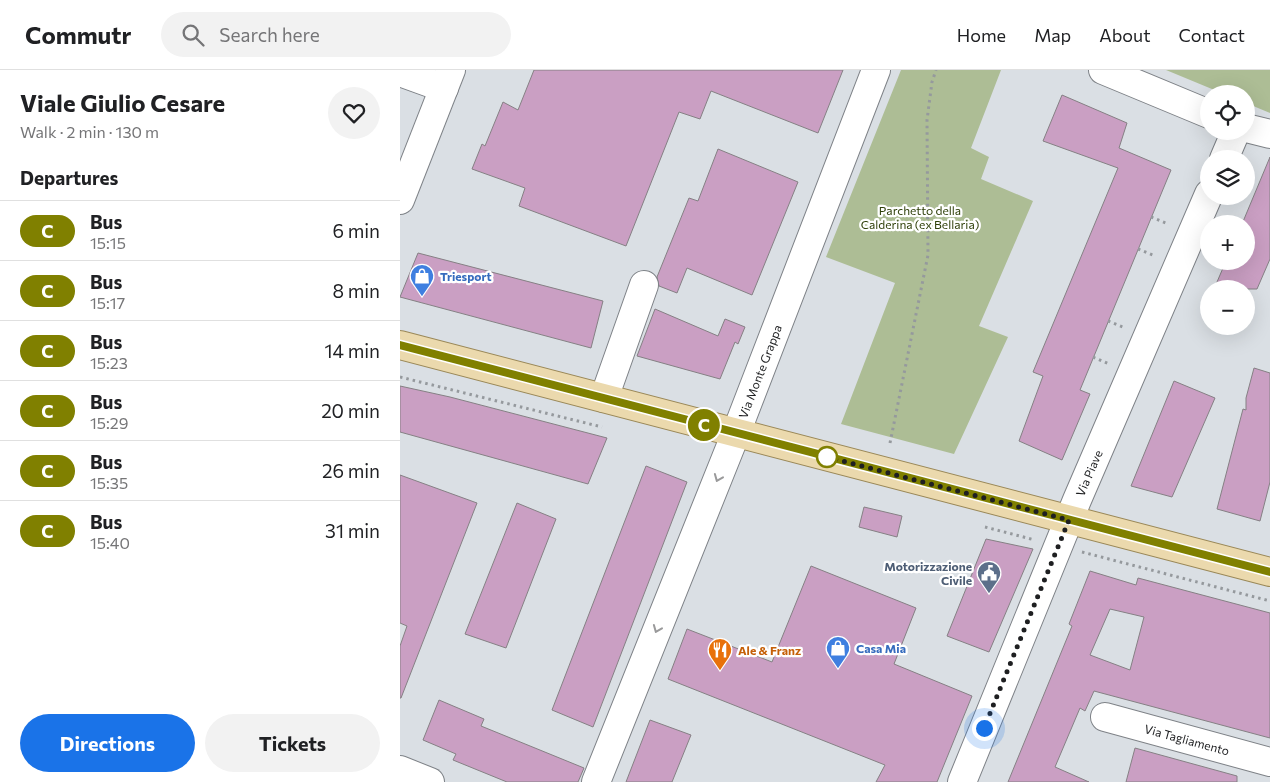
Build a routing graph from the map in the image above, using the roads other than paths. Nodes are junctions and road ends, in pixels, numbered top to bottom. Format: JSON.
{"nodes":[{"id":1,"x":876,"y":70,"type":"edge"},
{"id":2,"x":1103,"y":70,"type":"edge"},
{"id":3,"x":400,"y":72,"type":"edge"},
{"id":4,"x":447,"y":79,"type":"edge"},
{"id":5,"x":1200,"y":110,"type":"edge"},
{"id":6,"x":1255,"y":130,"type":"edge"},
{"id":7,"x":1270,"y":134,"type":"edge"},
{"id":8,"x":400,"y":200,"type":"edge"},
{"id":9,"x":1204,"y":205,"type":"edge"},
{"id":10,"x":644,"y":286,"type":"dead end"},
{"id":11,"x":400,"y":345,"type":"edge"},
{"id":12,"x":604,"y":398,"type":"junction"},
{"id":13,"x":736,"y":433,"type":"junction"},
{"id":14,"x":1069,"y":520,"type":"junction"},
{"id":15,"x":1270,"y":572,"type":"edge"},
{"id":16,"x":1105,"y":717,"type":"dead end"},
{"id":17,"x":1270,"y":762,"type":"edge"},
{"id":18,"x":400,"y":770,"type":"edge"},
{"id":19,"x":430,"y":782,"type":"edge"},
{"id":20,"x":596,"y":782,"type":"edge"},
{"id":21,"x":962,"y":782,"type":"edge"}],
"edges":[{"from":1,"to":13,"type":"street","name":"Via Monte Grappa"},
{"from":2,"to":5,"type":"street"},
{"from":3,"to":4,"type":"street"},
{"from":4,"to":8,"type":"street"},
{"from":6,"to":7,"type":"street"},
{"from":9,"to":14,"type":"street","name":"Via Piave"},
{"from":10,"to":12,"type":"street"},
{"from":11,"to":12,"type":"main road"},
{"from":12,"to":13,"type":"main road"},
{"from":13,"to":14,"type":"main road"},
{"from":13,"to":20,"type":"street","name":"Via Monte Grappa","one_way":true},
{"from":14,"to":15,"type":"main road"},
{"from":14,"to":21,"type":"street","name":"Via Piave"},
{"from":16,"to":17,"type":"street","name":"Via Tagliamento"},
{"from":18,"to":19,"type":"street"}]}
